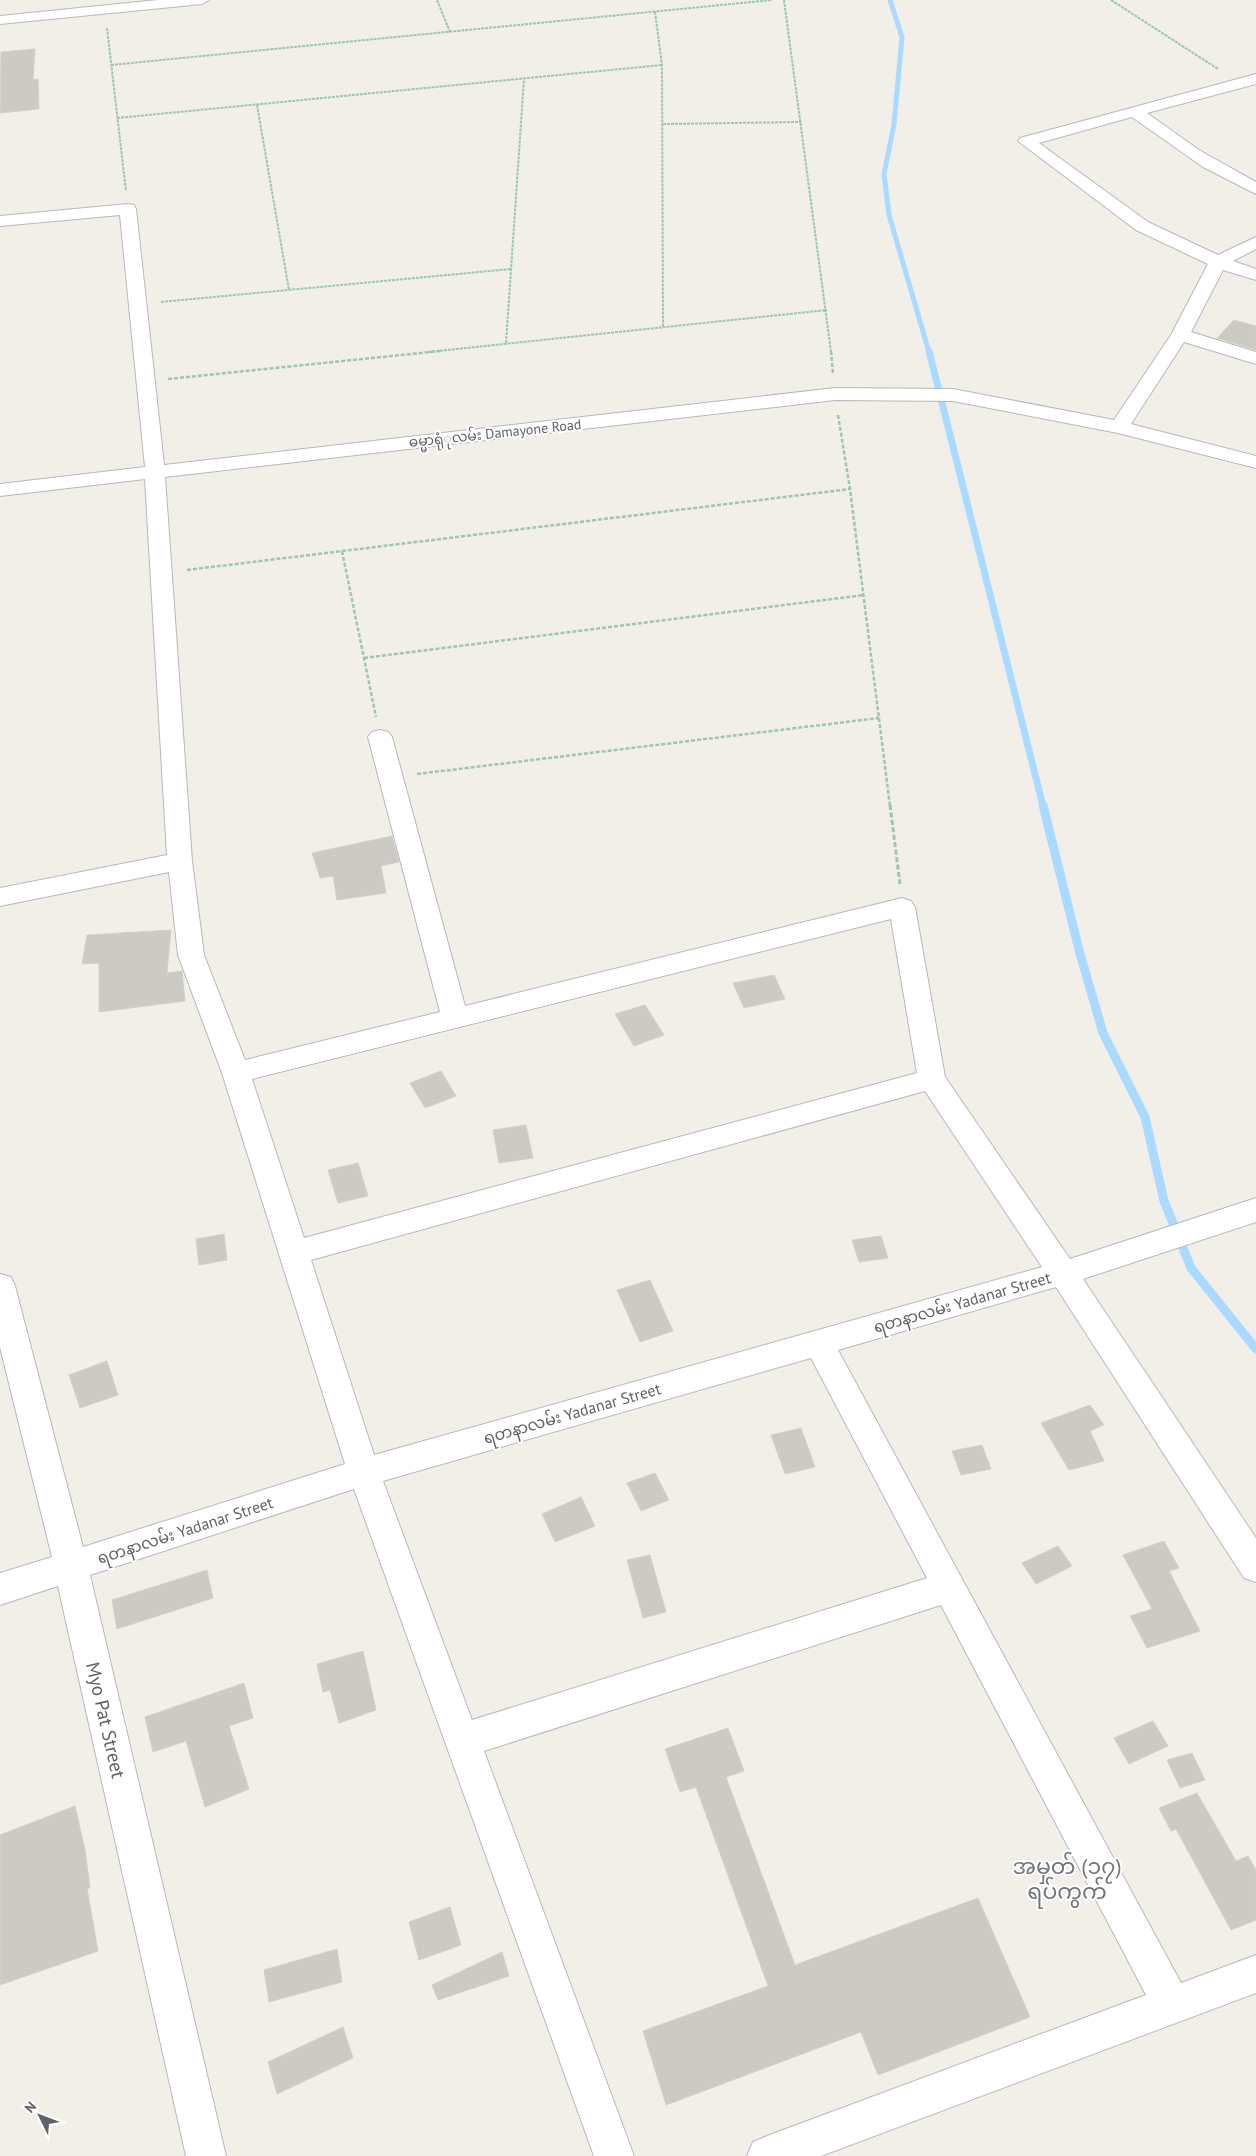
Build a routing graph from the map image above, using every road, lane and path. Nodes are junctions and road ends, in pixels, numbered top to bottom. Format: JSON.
{"nodes":[{"id":1,"x":202,"y":0,"type":"edge"},
{"id":2,"x":437,"y":0,"type":"edge"},
{"id":3,"x":772,"y":0,"type":"edge"},
{"id":4,"x":784,"y":0,"type":"edge"},
{"id":5,"x":1111,"y":0,"type":"edge"},
{"id":6,"x":105,"y":10,"type":"junction"},
{"id":7,"x":655,"y":12,"type":"junction"},
{"id":8,"x":0,"y":20,"type":"edge"},
{"id":9,"x":450,"y":32,"type":"junction"},
{"id":10,"x":111,"y":65,"type":"junction"},
{"id":11,"x":662,"y":65,"type":"junction"},
{"id":12,"x":524,"y":79,"type":"junction"},
{"id":13,"x":1256,"y":79,"type":"edge"},
{"id":14,"x":1239,"y":83,"type":"junction"},
{"id":15,"x":1256,"y":93,"type":"edge"},
{"id":16,"x":257,"y":105,"type":"junction"},
{"id":17,"x":1135,"y":112,"type":"junction"},
{"id":18,"x":117,"y":118,"type":"junction"},
{"id":19,"x":801,"y":122,"type":"junction"},
{"id":20,"x":663,"y":124,"type":"junction"},
{"id":21,"x":1256,"y":189,"type":"edge"},
{"id":22,"x":128,"y":209,"type":"junction"},
{"id":23,"x":0,"y":221,"type":"edge"},
{"id":24,"x":1256,"y":242,"type":"edge"},
{"id":25,"x":1218,"y":262,"type":"junction"},
{"id":26,"x":511,"y":269,"type":"junction"},
{"id":27,"x":1256,"y":275,"type":"edge"},
{"id":28,"x":289,"y":290,"type":"junction"},
{"id":29,"x":138,"y":304,"type":"junction"},
{"id":30,"x":827,"y":310,"type":"junction"},
{"id":31,"x":663,"y":327,"type":"junction"},
{"id":32,"x":1180,"y":335,"type":"junction"},
{"id":33,"x":506,"y":343,"type":"junction"},
{"id":34,"x":1256,"y":358,"type":"edge"},
{"id":35,"x":145,"y":381,"type":"junction"},
{"id":36,"x":835,"y":394,"type":"junction"},
{"id":37,"x":1119,"y":427,"type":"junction"},
{"id":38,"x":1256,"y":462,"type":"edge"},
{"id":39,"x":155,"y":471,"type":"junction"},
{"id":40,"x":850,"y":489,"type":"junction"},
{"id":41,"x":0,"y":490,"type":"edge"},
{"id":42,"x":342,"y":551,"type":"junction"},
{"id":43,"x":161,"y":574,"type":"junction"},
{"id":44,"x":864,"y":595,"type":"junction"},
{"id":45,"x":364,"y":658,"type":"junction"},
{"id":46,"x":879,"y":718,"type":"junction"},
{"id":47,"x":380,"y":737,"type":"joint"},
{"id":48,"x":391,"y":777,"type":"junction"},
{"id":49,"x":180,"y":861,"type":"junction"},
{"id":50,"x":0,"y":897,"type":"edge"},
{"id":51,"x":902,"y":907,"type":"junction"},
{"id":52,"x":455,"y":1019,"type":"junction"},
{"id":53,"x":236,"y":1073,"type":"junction"},
{"id":54,"x":932,"y":1079,"type":"junction"},
{"id":55,"x":1256,"y":1210,"type":"edge"},
{"id":56,"x":293,"y":1253,"type":"junction"},
{"id":57,"x":1063,"y":1272,"type":"junction"},
{"id":58,"x":0,"y":1286,"type":"edge"},
{"id":59,"x":819,"y":1343,"type":"junction"},
{"id":60,"x":364,"y":1472,"type":"junction"},
{"id":61,"x":71,"y":1567,"type":"junction"},
{"id":62,"x":1256,"y":1567,"type":"edge"},
{"id":63,"x":949,"y":1587,"type":"junction"},
{"id":64,"x":0,"y":1589,"type":"edge"},
{"id":65,"x":462,"y":1741,"type":"junction"},
{"id":66,"x":1256,"y":1974,"type":"edge"},
{"id":67,"x":1172,"y":2005,"type":"junction"},
{"id":68,"x":206,"y":2156,"type":"edge"},
{"id":69,"x":614,"y":2156,"type":"edge"},
{"id":70,"x":767,"y":2156,"type":"edge"}],
"edges":[{"from":1,"to":6,"type":"street"},
{"from":2,"to":9,"type":"path"},
{"from":3,"to":7,"type":"path"},
{"from":4,"to":19,"type":"path"},
{"from":5,"to":14,"type":"path"},
{"from":6,"to":8,"type":"street"},
{"from":6,"to":10,"type":"path"},
{"from":7,"to":9,"type":"path"},
{"from":7,"to":11,"type":"path"},
{"from":9,"to":10,"type":"path"},
{"from":10,"to":18,"type":"path"},
{"from":11,"to":12,"type":"path"},
{"from":11,"to":20,"type":"path"},
{"from":12,"to":16,"type":"path"},
{"from":12,"to":26,"type":"path"},
{"from":13,"to":14,"type":"street"},
{"from":14,"to":15,"type":"street"},
{"from":14,"to":17,"type":"street"},
{"from":16,"to":18,"type":"path"},
{"from":16,"to":28,"type":"path"},
{"from":17,"to":21,"type":"street"},
{"from":17,"to":25,"type":"street"},
{"from":18,"to":22,"type":"path"},
{"from":19,"to":20,"type":"path"},
{"from":19,"to":30,"type":"path"},
{"from":20,"to":31,"type":"path"},
{"from":22,"to":23,"type":"street"},
{"from":22,"to":29,"type":"street"},
{"from":24,"to":25,"type":"street"},
{"from":25,"to":27,"type":"street"},
{"from":25,"to":32,"type":"street"},
{"from":26,"to":28,"type":"path"},
{"from":26,"to":33,"type":"path"},
{"from":28,"to":29,"type":"path"},
{"from":29,"to":35,"type":"street"},
{"from":30,"to":31,"type":"path"},
{"from":30,"to":36,"type":"path"},
{"from":31,"to":33,"type":"path"},
{"from":32,"to":34,"type":"street"},
{"from":32,"to":37,"type":"street"},
{"from":33,"to":35,"type":"path"},
{"from":35,"to":39,"type":"street"},
{"from":36,"to":37,"type":"street","name":"ဓမ္မာရုံုလမ်း Damayone Road"},
{"from":36,"to":39,"type":"street","name":"ဓမ္မာရုံုလမ်း Damayone Road"},
{"from":36,"to":40,"type":"path"},
{"from":37,"to":38,"type":"street","name":"ဓမ္မာရုံုလမ်း Damayone Road"},
{"from":39,"to":41,"type":"street","name":"ဓမ္မာရုံုလမ်း Damayone Road"},
{"from":39,"to":43,"type":"street"},
{"from":40,"to":42,"type":"path"},
{"from":40,"to":44,"type":"path"},
{"from":42,"to":43,"type":"path"},
{"from":42,"to":45,"type":"path"},
{"from":43,"to":49,"type":"street"},
{"from":44,"to":45,"type":"path"},
{"from":44,"to":46,"type":"path"},
{"from":45,"to":47,"type":"path"},
{"from":46,"to":48,"type":"path"},
{"from":46,"to":51,"type":"path"},
{"from":47,"to":48,"type":"street"},
{"from":48,"to":52,"type":"street"},
{"from":49,"to":50,"type":"street"},
{"from":49,"to":53,"type":"street"},
{"from":51,"to":52,"type":"street"},
{"from":51,"to":54,"type":"street"},
{"from":52,"to":53,"type":"street"},
{"from":53,"to":56,"type":"street"},
{"from":54,"to":56,"type":"street"},
{"from":54,"to":57,"type":"street"},
{"from":55,"to":57,"type":"street","name":"ရတနာလမ်း Yadanar Street"},
{"from":56,"to":60,"type":"street"},
{"from":57,"to":59,"type":"street","name":"ရတနာလမ်း Yadanar Street"},
{"from":57,"to":62,"type":"street"},
{"from":58,"to":61,"type":"street","name":"Myo Pat Street"},
{"from":59,"to":60,"type":"street","name":"ရတနာလမ်း Yadanar Street"},
{"from":59,"to":63,"type":"street"},
{"from":60,"to":61,"type":"street","name":"ရတနာလမ်း Yadanar Street"},
{"from":60,"to":65,"type":"street"},
{"from":61,"to":64,"type":"street","name":"ရတနာလမ်း Yadanar Street"},
{"from":61,"to":68,"type":"street","name":"Myo Pat Street"},
{"from":63,"to":65,"type":"street"},
{"from":63,"to":67,"type":"street"},
{"from":65,"to":69,"type":"street"},
{"from":66,"to":67,"type":"street"},
{"from":67,"to":70,"type":"street"}]}
